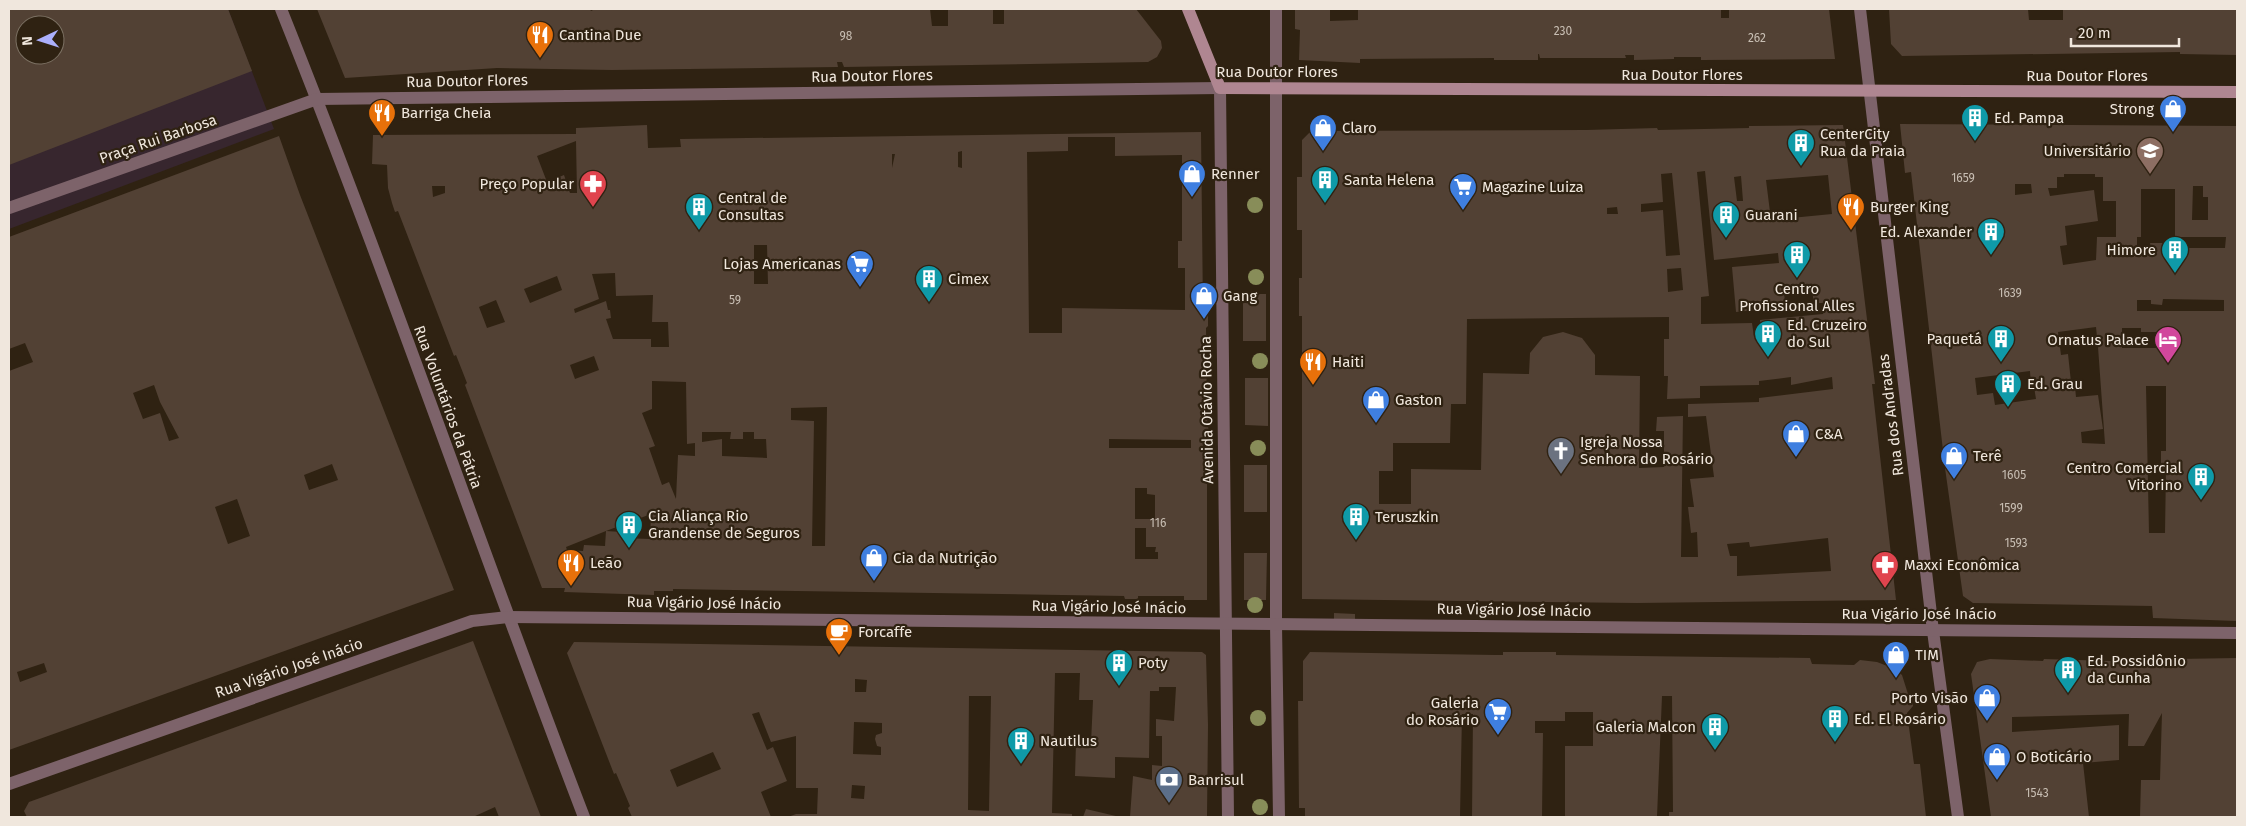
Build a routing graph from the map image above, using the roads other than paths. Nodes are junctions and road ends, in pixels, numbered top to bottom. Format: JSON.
{"nodes":[{"id":1,"x":281,"y":9,"type":"edge"},
{"id":2,"x":1188,"y":9,"type":"edge"},
{"id":3,"x":1276,"y":9,"type":"edge"},
{"id":4,"x":1860,"y":9,"type":"edge"},
{"id":5,"x":1220,"y":88,"type":"junction"},
{"id":6,"x":1277,"y":88,"type":"junction"},
{"id":7,"x":1870,"y":92,"type":"junction"},
{"id":8,"x":2237,"y":92,"type":"edge"},
{"id":9,"x":317,"y":99,"type":"junction"},
{"id":10,"x":9,"y":208,"type":"edge"},
{"id":11,"x":508,"y":617,"type":"junction"},
{"id":12,"x":1225,"y":625,"type":"junction"},
{"id":13,"x":1276,"y":625,"type":"junction"},
{"id":14,"x":1933,"y":631,"type":"junction"},
{"id":15,"x":2237,"y":633,"type":"edge"},
{"id":16,"x":9,"y":784,"type":"edge"},
{"id":17,"x":584,"y":817,"type":"edge"},
{"id":18,"x":1228,"y":817,"type":"edge"},
{"id":19,"x":1279,"y":817,"type":"edge"},
{"id":20,"x":1958,"y":817,"type":"edge"}],
"edges":[{"from":1,"to":9,"type":"street","name":"Rua Voluntários da Pátria"},
{"from":2,"to":5,"type":"main road","name":"Avenida Otávio Rocha"},
{"from":3,"to":6,"type":"street"},
{"from":4,"to":7,"type":"street","name":"Rua dos Andradas"},
{"from":5,"to":6,"type":"main road","name":"Rua Doutor Flores"},
{"from":5,"to":9,"type":"street","name":"Rua Doutor Flores"},
{"from":5,"to":12,"type":"street","name":"Avenida Otávio Rocha"},
{"from":6,"to":7,"type":"main road","name":"Rua Doutor Flores"},
{"from":6,"to":13,"type":"street"},
{"from":7,"to":8,"type":"main road","name":"Rua Doutor Flores"},
{"from":7,"to":14,"type":"street","name":"Rua dos Andradas"},
{"from":9,"to":10,"type":"street","name":"Praça Rui Barbosa"},
{"from":9,"to":11,"type":"street","name":"Rua Voluntários da Pátria"},
{"from":11,"to":12,"type":"street","name":"Rua Vigário José Inácio"},
{"from":11,"to":16,"type":"street","name":"Rua Vigário José Inácio"},
{"from":11,"to":17,"type":"street","name":"Rua Voluntários da Pátria"},
{"from":12,"to":13,"type":"street","name":"Rua Vigário José Inácio"},
{"from":12,"to":18,"type":"street","name":"Avenida Otávio Rocha"},
{"from":13,"to":14,"type":"street","name":"Rua Vigário José Inácio"},
{"from":13,"to":19,"type":"street"},
{"from":14,"to":15,"type":"street","name":"Rua Vigário José Inácio"},
{"from":14,"to":20,"type":"street","name":"Rua dos Andradas"}]}
